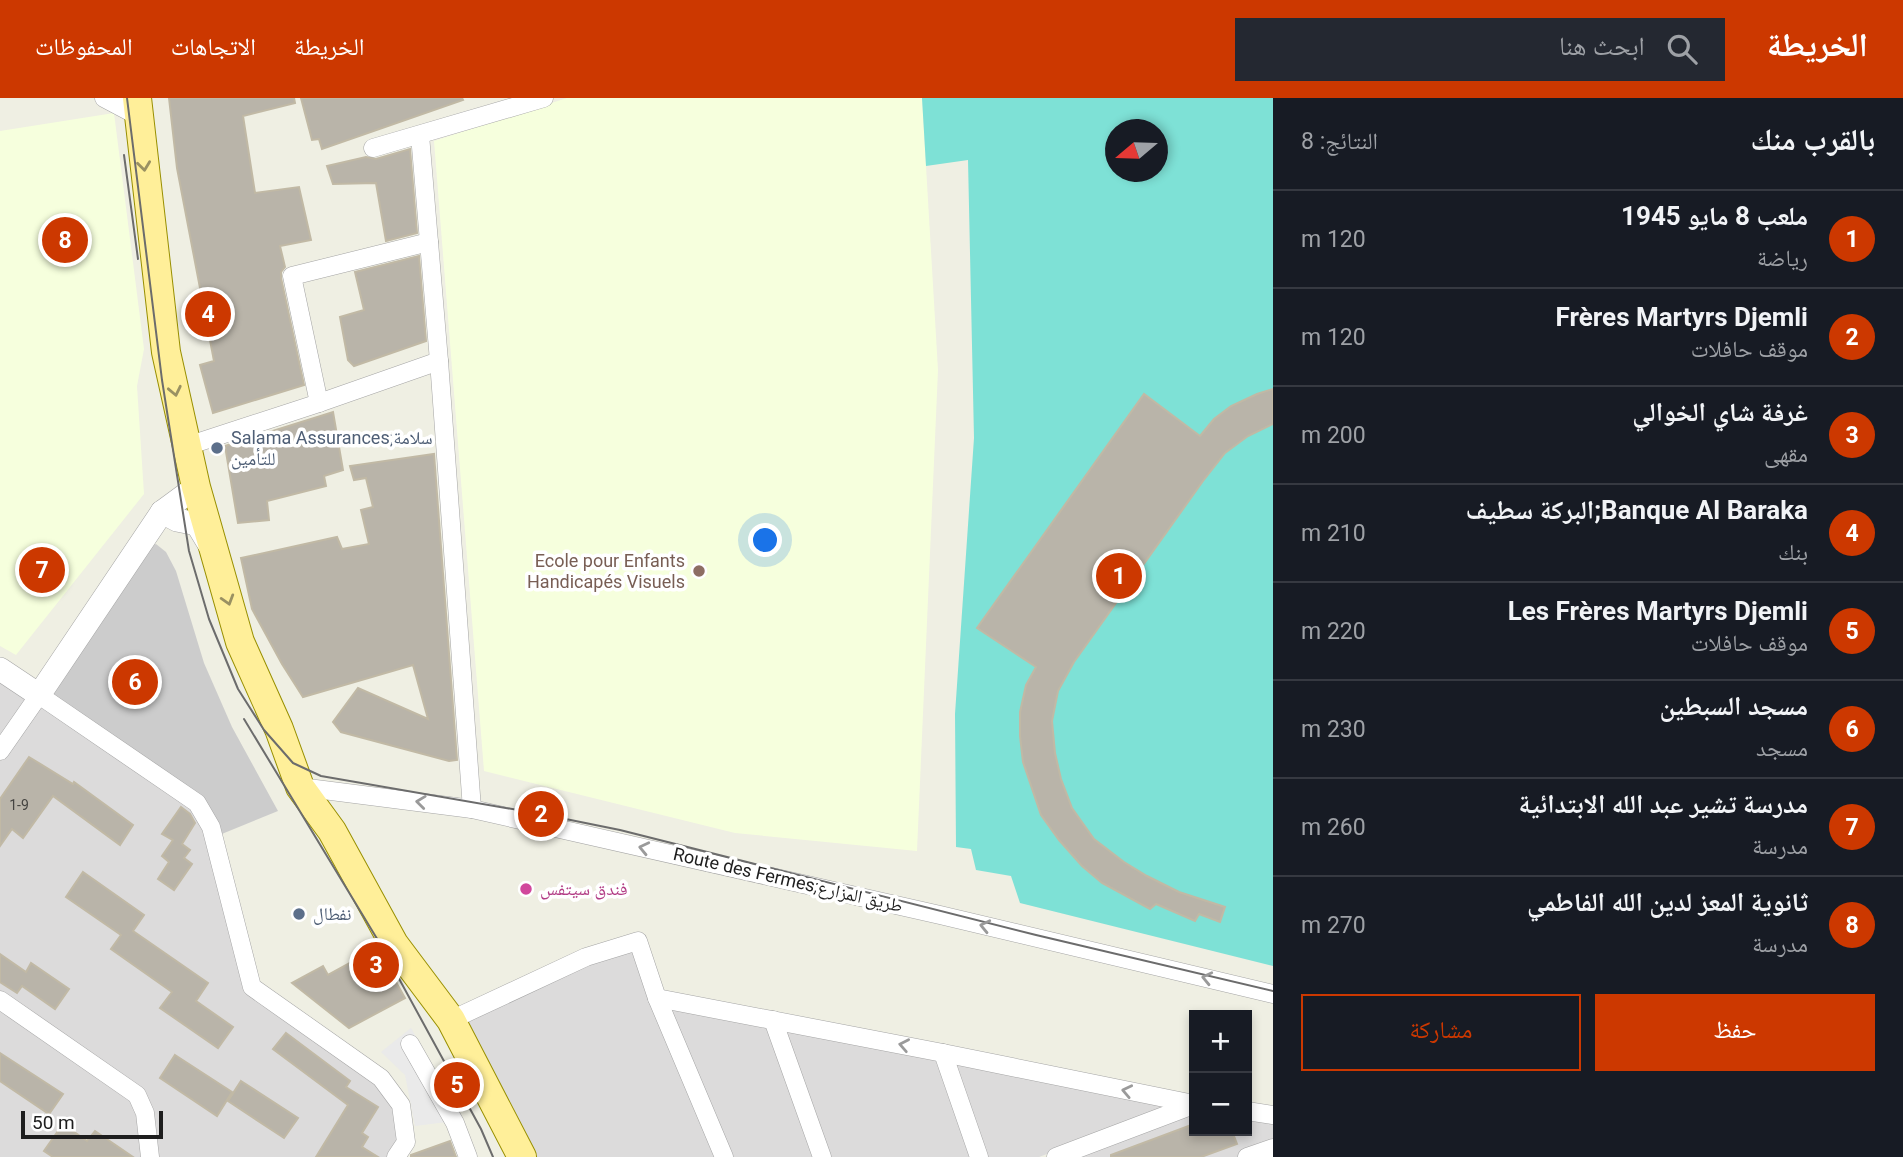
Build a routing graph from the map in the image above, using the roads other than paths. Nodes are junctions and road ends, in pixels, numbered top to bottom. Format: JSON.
{"nodes":[{"id":1,"x":104,"y":98,"type":"edge"},
{"id":2,"x":544,"y":98,"type":"edge"},
{"id":3,"x":138,"y":107,"type":"edge"},
{"id":4,"x":420,"y":135,"type":"junction"},
{"id":5,"x":373,"y":148,"type":"dead end"},
{"id":6,"x":429,"y":242,"type":"junction"},
{"id":7,"x":439,"y":360,"type":"junction"},
{"id":8,"x":319,"y":403,"type":"junction"},
{"id":9,"x":187,"y":446,"type":"junction"},
{"id":10,"x":196,"y":487,"type":"junction"},
{"id":11,"x":162,"y":512,"type":"junction"},
{"id":12,"x":213,"y":550,"type":"junction"},
{"id":13,"x":0,"y":670,"type":"edge"},
{"id":14,"x":39,"y":695,"type":"junction"},
{"id":15,"x":0,"y":751,"type":"edge"},
{"id":16,"x":300,"y":787,"type":"junction"},
{"id":17,"x":472,"y":809,"type":"junction"},
{"id":18,"x":1273,"y":994,"type":"edge"},
{"id":19,"x":657,"y":998,"type":"junction"},
{"id":20,"x":0,"y":1000,"type":"edge"},
{"id":21,"x":451,"y":1020,"type":"junction"},
{"id":22,"x":774,"y":1020,"type":"junction"},
{"id":23,"x":410,"y":1044,"type":"dead end"},
{"id":24,"x":943,"y":1053,"type":"junction"},
{"id":25,"x":1189,"y":1103,"type":"edge"},
{"id":26,"x":1189,"y":1106,"type":"edge"},
{"id":27,"x":1252,"y":1112,"type":"edge"},
{"id":28,"x":1273,"y":1115,"type":"edge"},
{"id":29,"x":1273,"y":1148,"type":"edge"},
{"id":30,"x":150,"y":1157,"type":"edge"},
{"id":31,"x":396,"y":1157,"type":"edge"},
{"id":32,"x":468,"y":1157,"type":"edge"},
{"id":33,"x":522,"y":1157,"type":"edge"},
{"id":34,"x":724,"y":1157,"type":"edge"},
{"id":35,"x":822,"y":1157,"type":"edge"},
{"id":36,"x":979,"y":1157,"type":"edge"},
{"id":37,"x":1056,"y":1157,"type":"edge"},
{"id":38,"x":1247,"y":1157,"type":"edge"}],
"edges":[{"from":1,"to":3,"type":"street"},
{"from":2,"to":4,"type":"street"},
{"from":3,"to":9,"type":"main road","one_way":true},
{"from":4,"to":5,"type":"street"},
{"from":4,"to":6,"type":"street"},
{"from":6,"to":7,"type":"street"},
{"from":6,"to":8,"type":"street"},
{"from":7,"to":8,"type":"street"},
{"from":7,"to":17,"type":"street"},
{"from":8,"to":9,"type":"street"},
{"from":9,"to":10,"type":"main road"},
{"from":10,"to":11,"type":"street"},
{"from":10,"to":12,"type":"main road"},
{"from":11,"to":12,"type":"street"},
{"from":11,"to":14,"type":"street"},
{"from":12,"to":16,"type":"main road","one_way":true},
{"from":13,"to":14,"type":"street"},
{"from":14,"to":15,"type":"street"},
{"from":14,"to":31,"type":"street"},
{"from":17,"to":16,"type":"street","name":"Route des Fermes;طريق المزارع","one_way":true},
{"from":16,"to":21,"type":"main road"},
{"from":18,"to":17,"type":"street","name":"Route des Fermes;طريق المزارع","one_way":true},
{"from":19,"to":21,"type":"street"},
{"from":19,"to":22,"type":"street"},
{"from":19,"to":34,"type":"street"},
{"from":20,"to":30,"type":"street"},
{"from":21,"to":33,"type":"main road"},
{"from":24,"to":22,"type":"street","one_way":true},
{"from":22,"to":35,"type":"street"},
{"from":23,"to":32,"type":"street"},
{"from":25,"to":24,"type":"street","one_way":true},
{"from":24,"to":36,"type":"street"},
{"from":26,"to":37,"type":"street"},
{"from":27,"to":28,"type":"street"},
{"from":29,"to":38,"type":"street"}]}
